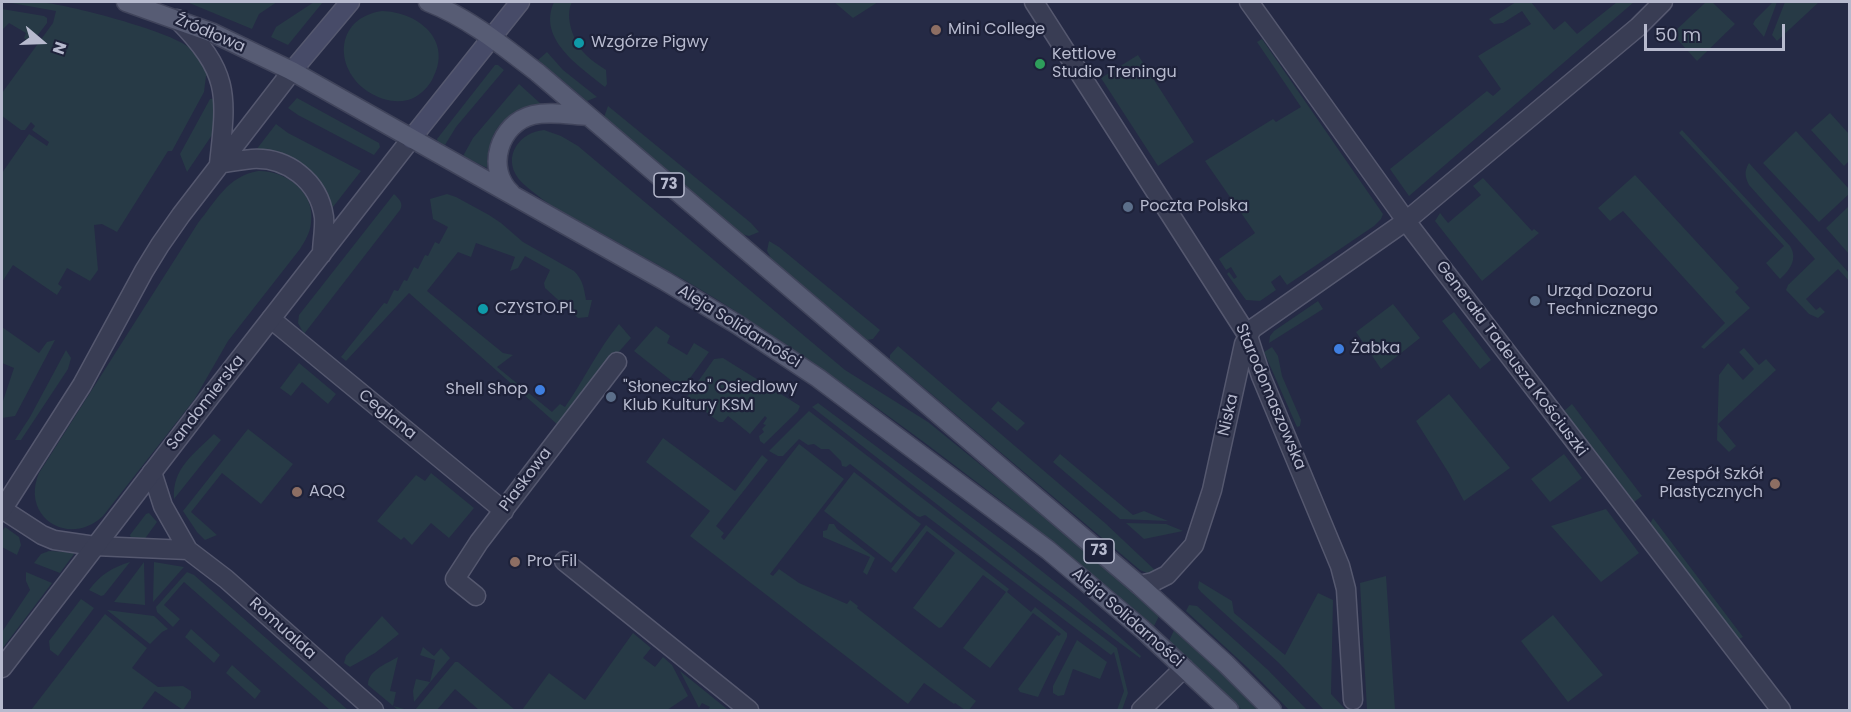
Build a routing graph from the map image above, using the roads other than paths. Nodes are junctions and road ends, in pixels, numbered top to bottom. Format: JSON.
{"nodes":[{"id":1,"x":126,"y":2,"type":"edge"},
{"id":2,"x":350,"y":2,"type":"edge"},
{"id":3,"x":428,"y":2,"type":"edge"},
{"id":4,"x":520,"y":2,"type":"edge"},
{"id":5,"x":1034,"y":2,"type":"edge"},
{"id":6,"x":1249,"y":2,"type":"edge"},
{"id":7,"x":1663,"y":2,"type":"edge"},
{"id":8,"x":177,"y":19,"type":"junction"},
{"id":9,"x":491,"y":37,"type":"junction"},
{"id":10,"x":292,"y":71,"type":"junction"},
{"id":11,"x":588,"y":116,"type":"junction"},
{"id":12,"x":411,"y":139,"type":"junction"},
{"id":13,"x":219,"y":164,"type":"junction"},
{"id":14,"x":513,"y":195,"type":"junction"},
{"id":15,"x":1406,"y":221,"type":"junction"},
{"id":16,"x":322,"y":254,"type":"junction"},
{"id":17,"x":271,"y":319,"type":"junction"},
{"id":18,"x":1248,"y":336,"type":"junction"},
{"id":19,"x":617,"y":362,"type":"dead end"},
{"id":20,"x":152,"y":472,"type":"junction"},
{"id":21,"x":2,"y":509,"type":"edge"},
{"id":22,"x":504,"y":510,"type":"junction"},
{"id":23,"x":95,"y":546,"type":"junction"},
{"id":24,"x":188,"y":550,"type":"junction"},
{"id":25,"x":564,"y":561,"type":"dead end"},
{"id":26,"x":1139,"y":585,"type":"junction"},
{"id":27,"x":476,"y":597,"type":"dead end"},
{"id":28,"x":2,"y":668,"type":"edge"},
{"id":29,"x":1184,"y":668,"type":"junction"},
{"id":30,"x":1353,"y":700,"type":"dead end"},
{"id":31,"x":374,"y":711,"type":"edge"},
{"id":32,"x":749,"y":711,"type":"edge"},
{"id":33,"x":1140,"y":711,"type":"edge"},
{"id":34,"x":1229,"y":711,"type":"edge"},
{"id":35,"x":1272,"y":711,"type":"edge"},
{"id":36,"x":1780,"y":711,"type":"edge"}],
"edges":[{"from":1,"to":8,"type":"main road","name":"Źródłowa","number":"73"},
{"from":2,"to":10,"type":"main road"},
{"from":3,"to":9,"type":"main road","number":"73"},
{"from":4,"to":9,"type":"main road"},
{"from":5,"to":18,"type":"street","name":"Starodomaszowska"},
{"from":6,"to":15,"type":"street","name":"Generała Tadeusza Kościuszki"},
{"from":7,"to":15,"type":"street"},
{"from":8,"to":10,"type":"main road","name":"Źródłowa","number":"73"},
{"from":8,"to":13,"type":"street"},
{"from":9,"to":11,"type":"main road","name":"Aleja Solidarności","number":"73"},
{"from":9,"to":12,"type":"main road"},
{"from":10,"to":12,"type":"main road","name":"Aleja Solidarności","number":"73"},
{"from":10,"to":13,"type":"street"},
{"from":11,"to":14,"type":"main road"},
{"from":11,"to":26,"type":"main road","name":"Aleja Solidarności","number":"73"},
{"from":12,"to":14,"type":"main road","name":"Aleja Solidarności","number":"73"},
{"from":12,"to":16,"type":"street","name":"Sandomierska"},
{"from":13,"to":16,"type":"street"},
{"from":13,"to":21,"type":"street"},
{"from":14,"to":29,"type":"main road","name":"Aleja Solidarności","number":"73"},
{"from":15,"to":18,"type":"street"},
{"from":15,"to":36,"type":"street","name":"Generała Tadeusza Kościuszki"},
{"from":16,"to":17,"type":"street","name":"Sandomierska"},
{"from":17,"to":20,"type":"street","name":"Sandomierska"},
{"from":17,"to":22,"type":"street","name":"Ceglana"},
{"from":18,"to":26,"type":"street","name":"Niska"},
{"from":18,"to":30,"type":"street","name":"Starodomaszowska"},
{"from":19,"to":22,"type":"street","name":"Piaskowa"},
{"from":20,"to":23,"type":"street","name":"Sandomierska"},
{"from":20,"to":24,"type":"street","name":"Romualda"},
{"from":21,"to":23,"type":"street"},
{"from":22,"to":27,"type":"street","name":"Piaskowa"},
{"from":23,"to":24,"type":"street"},
{"from":23,"to":28,"type":"street","name":"Sandomierska"},
{"from":24,"to":31,"type":"street","name":"Romualda"},
{"from":25,"to":32,"type":"street"},
{"from":26,"to":35,"type":"main road","name":"Aleja Solidarności","number":"73"},
{"from":29,"to":33,"type":"street"},
{"from":29,"to":34,"type":"main road","name":"Aleja Solidarności","number":"73"}]}
